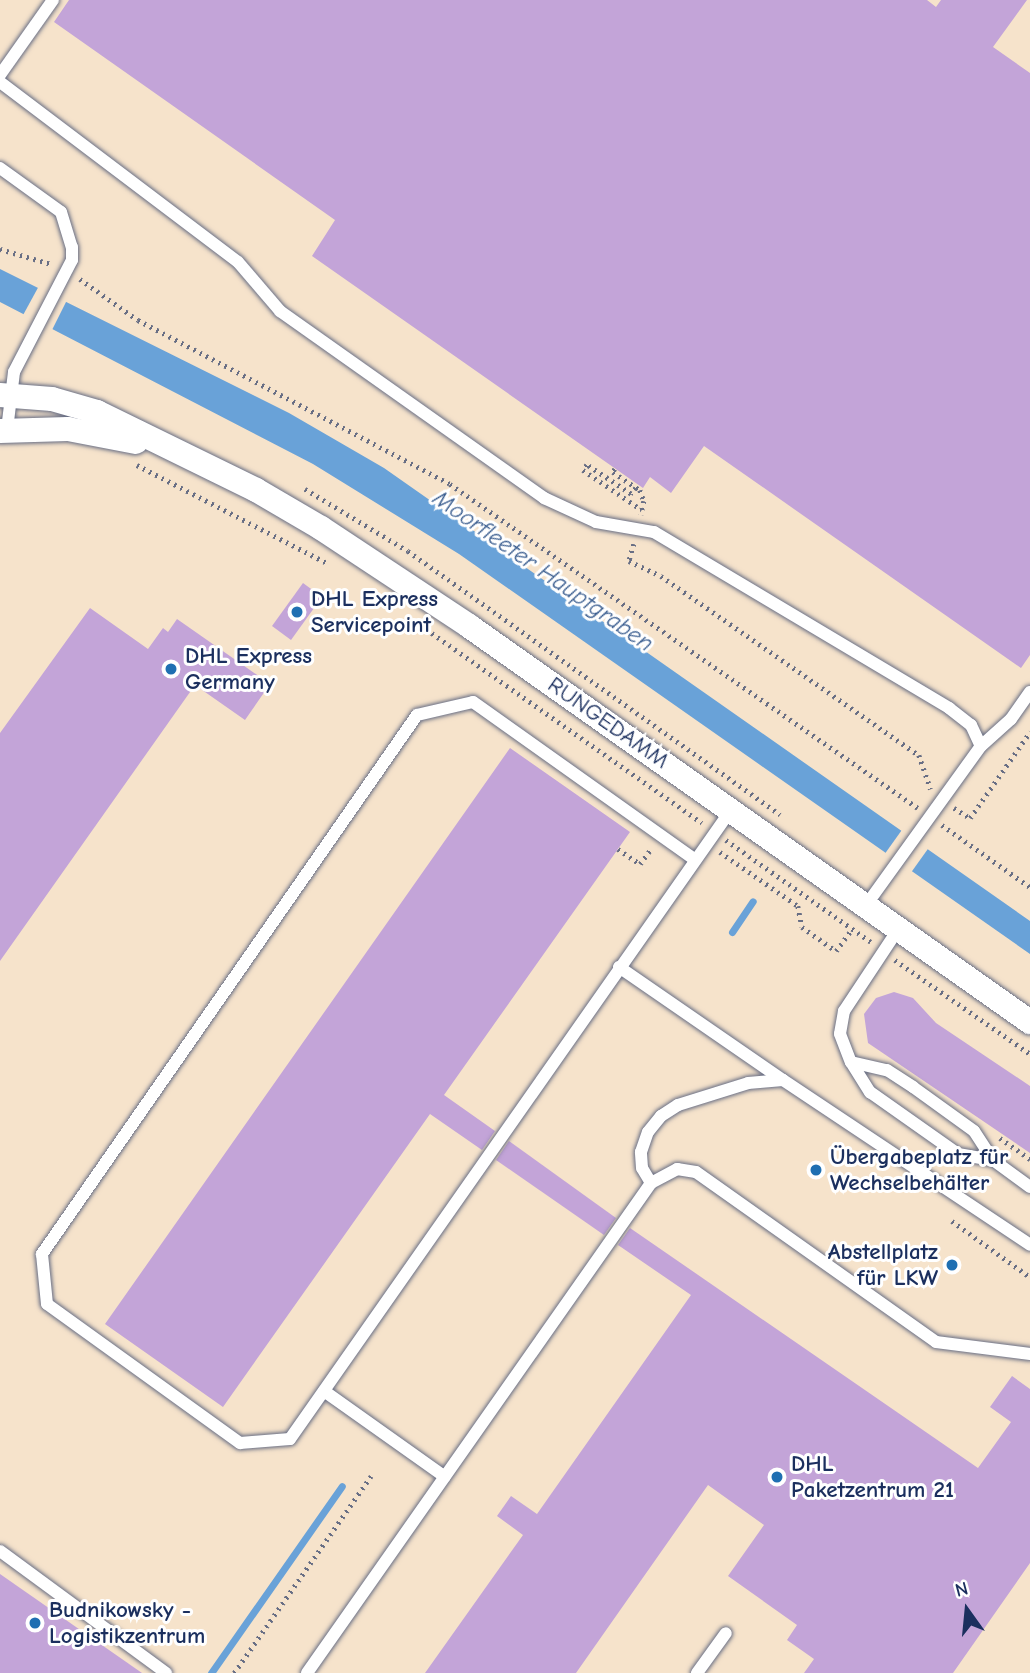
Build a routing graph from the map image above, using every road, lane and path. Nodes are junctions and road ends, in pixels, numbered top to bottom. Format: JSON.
{"nodes":[{"id":1,"x":52,"y":0,"type":"edge"},
{"id":2,"x":0,"y":75,"type":"edge"},
{"id":3,"x":0,"y":82,"type":"edge"},
{"id":4,"x":0,"y":168,"type":"edge"},
{"id":5,"x":0,"y":249,"type":"edge"},
{"id":6,"x":67,"y":269,"type":"junction"},
{"id":7,"x":4,"y":395,"type":"edge"},
{"id":8,"x":3,"y":430,"type":"edge"},
{"id":9,"x":171,"y":450,"type":"junction"},
{"id":10,"x":126,"y":459,"type":"dead end"},
{"id":11,"x":615,"y":469,"type":"dead end"},
{"id":12,"x":636,"y":488,"type":"junction"},
{"id":13,"x":642,"y":510,"type":"junction"},
{"id":14,"x":637,"y":529,"type":"junction"},
{"id":15,"x":332,"y":566,"type":"dead end"},
{"id":16,"x":398,"y":610,"type":"dead end"},
{"id":17,"x":1030,"y":692,"type":"edge"},
{"id":18,"x":1030,"y":732,"type":"edge"},
{"id":19,"x":981,"y":746,"type":"junction"},
{"id":20,"x":944,"y":801,"type":"junction"},
{"id":21,"x":731,"y":810,"type":"junction"},
{"id":22,"x":929,"y":821,"type":"junction"},
{"id":23,"x":714,"y":832,"type":"junction"},
{"id":24,"x":662,"y":836,"type":"junction"},
{"id":25,"x":705,"y":843,"type":"junction"},
{"id":26,"x":618,"y":849,"type":"dead end"},
{"id":27,"x":694,"y":859,"type":"junction"},
{"id":28,"x":1030,"y":887,"type":"edge"},
{"id":29,"x":867,"y":904,"type":"junction"},
{"id":30,"x":899,"y":928,"type":"junction"},
{"id":31,"x":852,"y":929,"type":"junction"},
{"id":32,"x":884,"y":952,"type":"junction"},
{"id":33,"x":619,"y":967,"type":"junction"},
{"id":34,"x":1030,"y":1022,"type":"edge"},
{"id":35,"x":1030,"y":1054,"type":"edge"},
{"id":36,"x":851,"y":1062,"type":"junction"},
{"id":37,"x":783,"y":1080,"type":"junction"},
{"id":38,"x":993,"y":1160,"type":"junction"},
{"id":39,"x":651,"y":1183,"type":"junction"},
{"id":40,"x":1030,"y":1187,"type":"edge"},
{"id":41,"x":952,"y":1221,"type":"dead end"},
{"id":42,"x":1030,"y":1245,"type":"edge"},
{"id":43,"x":1030,"y":1277,"type":"edge"},
{"id":44,"x":1030,"y":1354,"type":"edge"},
{"id":45,"x":324,"y":1391,"type":"junction"},
{"id":46,"x":371,"y":1476,"type":"dead end"},
{"id":47,"x":445,"y":1478,"type":"junction"},
{"id":48,"x":0,"y":1551,"type":"edge"},
{"id":49,"x":726,"y":1633,"type":"dead end"},
{"id":50,"x":166,"y":1673,"type":"edge"},
{"id":51,"x":234,"y":1673,"type":"edge"},
{"id":52,"x":307,"y":1673,"type":"edge"},
{"id":53,"x":697,"y":1673,"type":"edge"}],
"edges":[{"from":1,"to":2,"type":"lane"},
{"from":3,"to":14,"type":"lane"},
{"from":4,"to":6,"type":"lane"},
{"from":5,"to":6,"type":"path"},
{"from":6,"to":7,"type":"lane"},
{"from":6,"to":22,"type":"path"},
{"from":7,"to":8,"type":"lane"},
{"from":7,"to":9,"type":"street","name":"RUNGEDAMM"},
{"from":8,"to":9,"type":"street","name":"RUNGEDAMM"},
{"from":9,"to":21,"type":"street","name":"RUNGEDAMM"},
{"from":10,"to":15,"type":"path"},
{"from":11,"to":12,"type":"path"},
{"from":12,"to":13,"type":"path"},
{"from":12,"to":13,"type":"path"},
{"from":13,"to":14,"type":"path"},
{"from":14,"to":19,"type":"lane"},
{"from":14,"to":20,"type":"path"},
{"from":16,"to":23,"type":"path"},
{"from":17,"to":19,"type":"lane"},
{"from":18,"to":20,"type":"path"},
{"from":19,"to":20,"type":"lane"},
{"from":20,"to":22,"type":"lane"},
{"from":21,"to":23,"type":"lane"},
{"from":21,"to":29,"type":"street","name":"RUNGEDAMM"},
{"from":22,"to":28,"type":"path"},
{"from":22,"to":29,"type":"lane"},
{"from":23,"to":25,"type":"lane"},
{"from":23,"to":31,"type":"path"},
{"from":24,"to":26,"type":"path"},
{"from":24,"to":27,"type":"lane"},
{"from":24,"to":45,"type":"lane"},
{"from":25,"to":27,"type":"lane"},
{"from":25,"to":31,"type":"path"},
{"from":27,"to":33,"type":"lane"},
{"from":29,"to":30,"type":"street","name":"RUNGEDAMM"},
{"from":30,"to":32,"type":"lane"},
{"from":30,"to":34,"type":"street","name":"RUNGEDAMM"},
{"from":31,"to":32,"type":"path"},
{"from":32,"to":35,"type":"path"},
{"from":32,"to":36,"type":"lane"},
{"from":33,"to":37,"type":"lane"},
{"from":33,"to":45,"type":"lane"},
{"from":36,"to":38,"type":"lane"},
{"from":36,"to":38,"type":"lane"},
{"from":37,"to":39,"type":"lane"},
{"from":37,"to":42,"type":"lane"},
{"from":38,"to":40,"type":"lane"},
{"from":39,"to":44,"type":"lane"},
{"from":39,"to":47,"type":"lane"},
{"from":41,"to":43,"type":"path"},
{"from":45,"to":47,"type":"lane"},
{"from":46,"to":51,"type":"path"},
{"from":47,"to":52,"type":"lane"},
{"from":48,"to":50,"type":"lane"},
{"from":49,"to":53,"type":"lane"}]}
